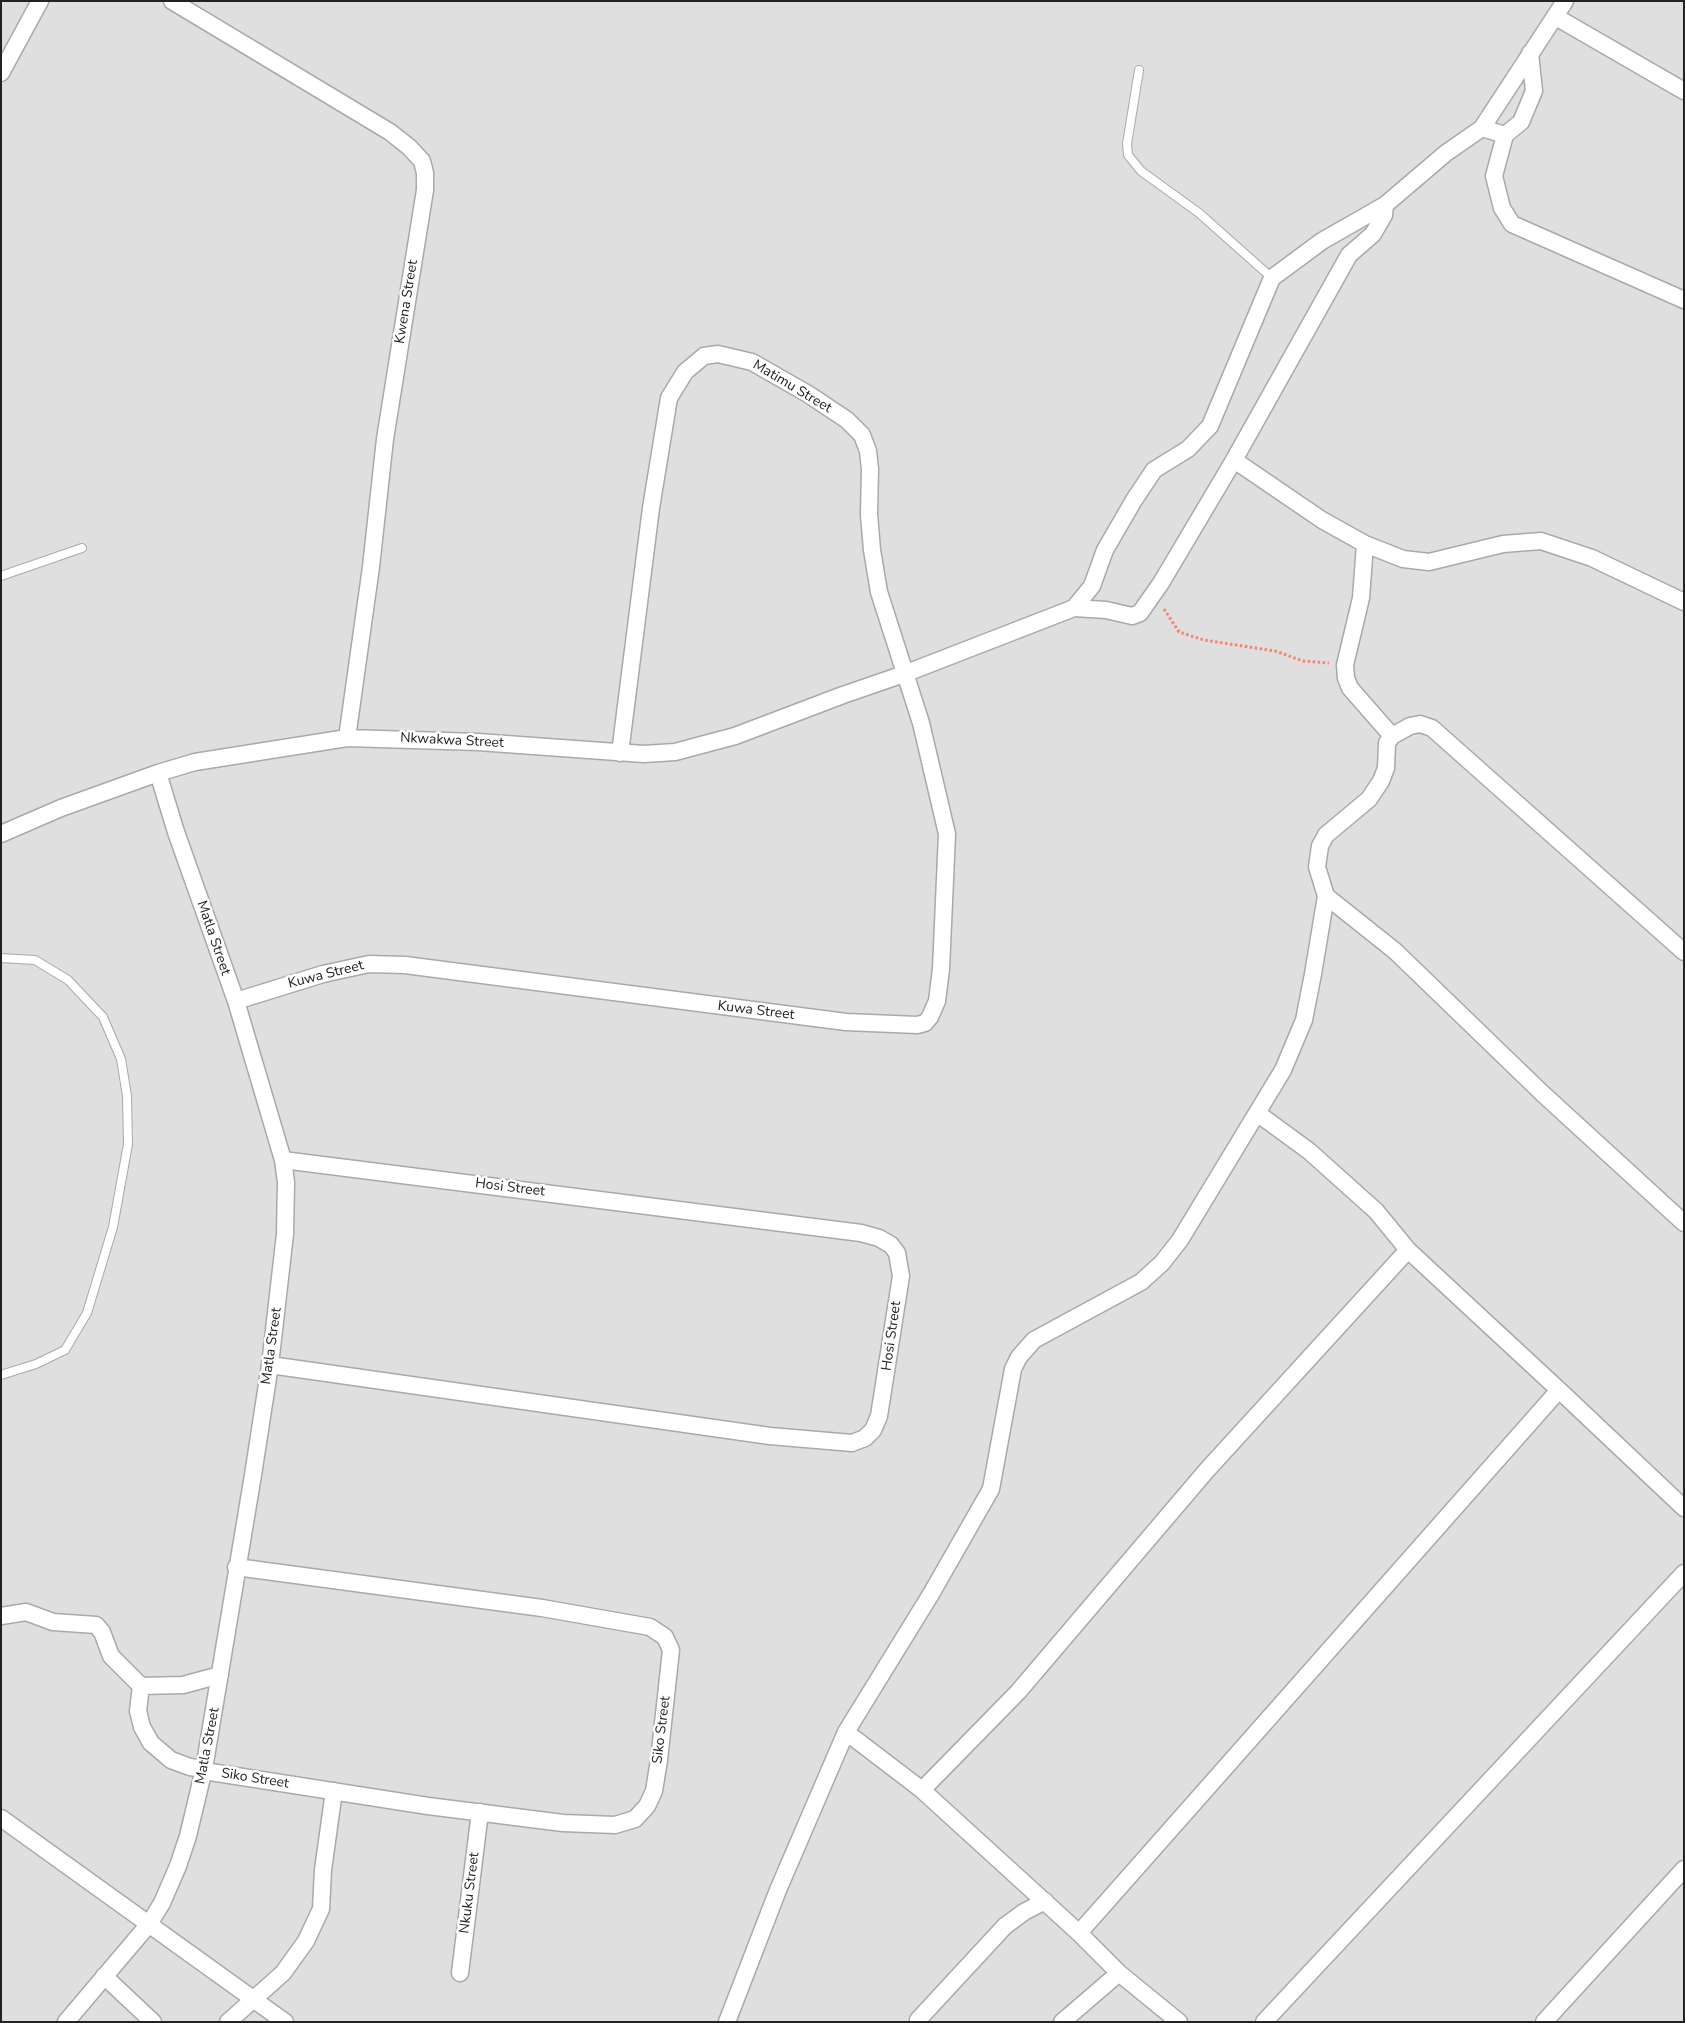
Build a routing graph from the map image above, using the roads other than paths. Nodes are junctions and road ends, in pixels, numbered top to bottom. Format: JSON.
{"nodes":[{"id":1,"x":40,"y":1,"type":"edge"},
{"id":2,"x":172,"y":1,"type":"edge"},
{"id":3,"x":1565,"y":1,"type":"edge"},
{"id":4,"x":1556,"y":17,"type":"junction"},
{"id":5,"x":1530,"y":53,"type":"junction"},
{"id":6,"x":1139,"y":70,"type":"dead end"},
{"id":7,"x":1,"y":73,"type":"edge"},
{"id":8,"x":1684,"y":91,"type":"edge"},
{"id":9,"x":1482,"y":128,"type":"junction"},
{"id":10,"x":1505,"y":135,"type":"junction"},
{"id":11,"x":1385,"y":205,"type":"junction"},
{"id":12,"x":1272,"y":278,"type":"junction"},
{"id":13,"x":1684,"y":300,"type":"edge"},
{"id":14,"x":1238,"y":453,"type":"junction"},
{"id":15,"x":1365,"y":544,"type":"junction"},
{"id":16,"x":82,"y":548,"type":"dead end"},
{"id":17,"x":1,"y":576,"type":"edge"},
{"id":18,"x":1684,"y":602,"type":"edge"},
{"id":19,"x":1074,"y":608,"type":"junction"},
{"id":20,"x":904,"y":674,"type":"junction"},
{"id":21,"x":1392,"y":736,"type":"junction"},
{"id":22,"x":347,"y":738,"type":"junction"},
{"id":23,"x":620,"y":753,"type":"junction"},
{"id":24,"x":158,"y":773,"type":"junction"},
{"id":25,"x":1,"y":834,"type":"edge"},
{"id":26,"x":1326,"y":896,"type":"junction"},
{"id":27,"x":1684,"y":952,"type":"edge"},
{"id":28,"x":1,"y":958,"type":"edge"},
{"id":29,"x":236,"y":1001,"type":"junction"},
{"id":30,"x":1257,"y":1113,"type":"junction"},
{"id":31,"x":283,"y":1160,"type":"junction"},
{"id":32,"x":1684,"y":1223,"type":"edge"},
{"id":33,"x":1408,"y":1250,"type":"junction"},
{"id":34,"x":270,"y":1365,"type":"junction"},
{"id":35,"x":1,"y":1375,"type":"edge"},
{"id":36,"x":1559,"y":1390,"type":"junction"},
{"id":37,"x":1684,"y":1508,"type":"edge"},
{"id":38,"x":236,"y":1567,"type":"junction"},
{"id":39,"x":1684,"y":1573,"type":"edge"},
{"id":40,"x":1,"y":1616,"type":"edge"},
{"id":41,"x":220,"y":1675,"type":"junction"},
{"id":42,"x":141,"y":1686,"type":"junction"},
{"id":43,"x":846,"y":1732,"type":"junction"},
{"id":44,"x":204,"y":1770,"type":"junction"},
{"id":45,"x":922,"y":1790,"type":"junction"},
{"id":46,"x":334,"y":1792,"type":"junction"},
{"id":47,"x":480,"y":1812,"type":"junction"},
{"id":48,"x":1,"y":1818,"type":"edge"},
{"id":49,"x":1684,"y":1869,"type":"edge"},
{"id":50,"x":1045,"y":1901,"type":"junction"},
{"id":51,"x":149,"y":1924,"type":"junction"},
{"id":52,"x":1079,"y":1933,"type":"junction"},
{"id":53,"x":460,"y":1973,"type":"dead end"},
{"id":54,"x":1119,"y":1973,"type":"junction"},
{"id":55,"x":104,"y":1976,"type":"junction"},
{"id":56,"x":253,"y":1999,"type":"junction"},
{"id":57,"x":918,"y":2020,"type":"dead end"},
{"id":58,"x":66,"y":2022,"type":"edge"},
{"id":59,"x":153,"y":2022,"type":"edge"},
{"id":60,"x":228,"y":2022,"type":"edge"},
{"id":61,"x":285,"y":2022,"type":"edge"},
{"id":62,"x":727,"y":2022,"type":"edge"},
{"id":63,"x":1062,"y":2022,"type":"edge"},
{"id":64,"x":1179,"y":2022,"type":"edge"},
{"id":65,"x":1264,"y":2022,"type":"edge"},
{"id":66,"x":1544,"y":2022,"type":"edge"}],
"edges":[{"from":1,"to":7,"type":"street"},
{"from":2,"to":22,"type":"street","name":"Kwena Street"},
{"from":3,"to":4,"type":"street"},
{"from":4,"to":5,"type":"street"},
{"from":4,"to":8,"type":"street"},
{"from":5,"to":9,"type":"street"},
{"from":5,"to":10,"type":"street"},
{"from":6,"to":12,"type":"lane"},
{"from":9,"to":10,"type":"street"},
{"from":9,"to":11,"type":"street"},
{"from":10,"to":13,"type":"street"},
{"from":11,"to":12,"type":"street"},
{"from":11,"to":14,"type":"street"},
{"from":12,"to":19,"type":"street"},
{"from":14,"to":15,"type":"street"},
{"from":14,"to":19,"type":"street"},
{"from":15,"to":18,"type":"street"},
{"from":15,"to":21,"type":"street"},
{"from":16,"to":17,"type":"lane"},
{"from":19,"to":20,"type":"street","name":"Nkwakwa Street"},
{"from":20,"to":23,"type":"street","name":"Nkwakwa Street"},
{"from":20,"to":23,"type":"street","name":"Matimu Street"},
{"from":20,"to":29,"type":"street","name":"Kuwa Street"},
{"from":21,"to":26,"type":"street"},
{"from":21,"to":27,"type":"street"},
{"from":22,"to":23,"type":"street","name":"Nkwakwa Street"},
{"from":22,"to":24,"type":"street","name":"Nkwakwa Street"},
{"from":24,"to":25,"type":"street","name":"Nkwakwa Street"},
{"from":24,"to":29,"type":"street","name":"Matla Street"},
{"from":26,"to":30,"type":"street"},
{"from":26,"to":32,"type":"street"},
{"from":28,"to":35,"type":"lane"},
{"from":29,"to":31,"type":"street","name":"Matla Street"},
{"from":30,"to":33,"type":"street"},
{"from":30,"to":43,"type":"street"},
{"from":31,"to":34,"type":"street","name":"Matla Street"},
{"from":31,"to":34,"type":"street","name":"Hosi Street"},
{"from":33,"to":36,"type":"street"},
{"from":33,"to":45,"type":"street"},
{"from":34,"to":38,"type":"street","name":"Matla Street"},
{"from":36,"to":37,"type":"street"},
{"from":36,"to":52,"type":"street"},
{"from":38,"to":41,"type":"street","name":"Matla Street"},
{"from":38,"to":47,"type":"street","name":"Siko Street"},
{"from":39,"to":65,"type":"street"},
{"from":40,"to":42,"type":"street"},
{"from":41,"to":42,"type":"street"},
{"from":41,"to":44,"type":"street","name":"Matla Street"},
{"from":42,"to":44,"type":"street","name":"Siko Street"},
{"from":43,"to":45,"type":"street"},
{"from":43,"to":62,"type":"street"},
{"from":44,"to":46,"type":"street","name":"Siko Street"},
{"from":44,"to":51,"type":"street","name":"Matla Street"},
{"from":45,"to":50,"type":"street"},
{"from":46,"to":47,"type":"street","name":"Siko Street"},
{"from":46,"to":56,"type":"street"},
{"from":47,"to":53,"type":"street","name":"Nkuku Street"},
{"from":48,"to":51,"type":"street"},
{"from":49,"to":66,"type":"street"},
{"from":50,"to":52,"type":"street"},
{"from":50,"to":57,"type":"street"},
{"from":51,"to":55,"type":"street","name":"Matla Street"},
{"from":51,"to":56,"type":"street"},
{"from":52,"to":54,"type":"street"},
{"from":54,"to":63,"type":"street"},
{"from":54,"to":64,"type":"street"},
{"from":55,"to":58,"type":"street","name":"Matla Street"},
{"from":55,"to":59,"type":"street"},
{"from":56,"to":60,"type":"street"},
{"from":56,"to":61,"type":"street"}]}
